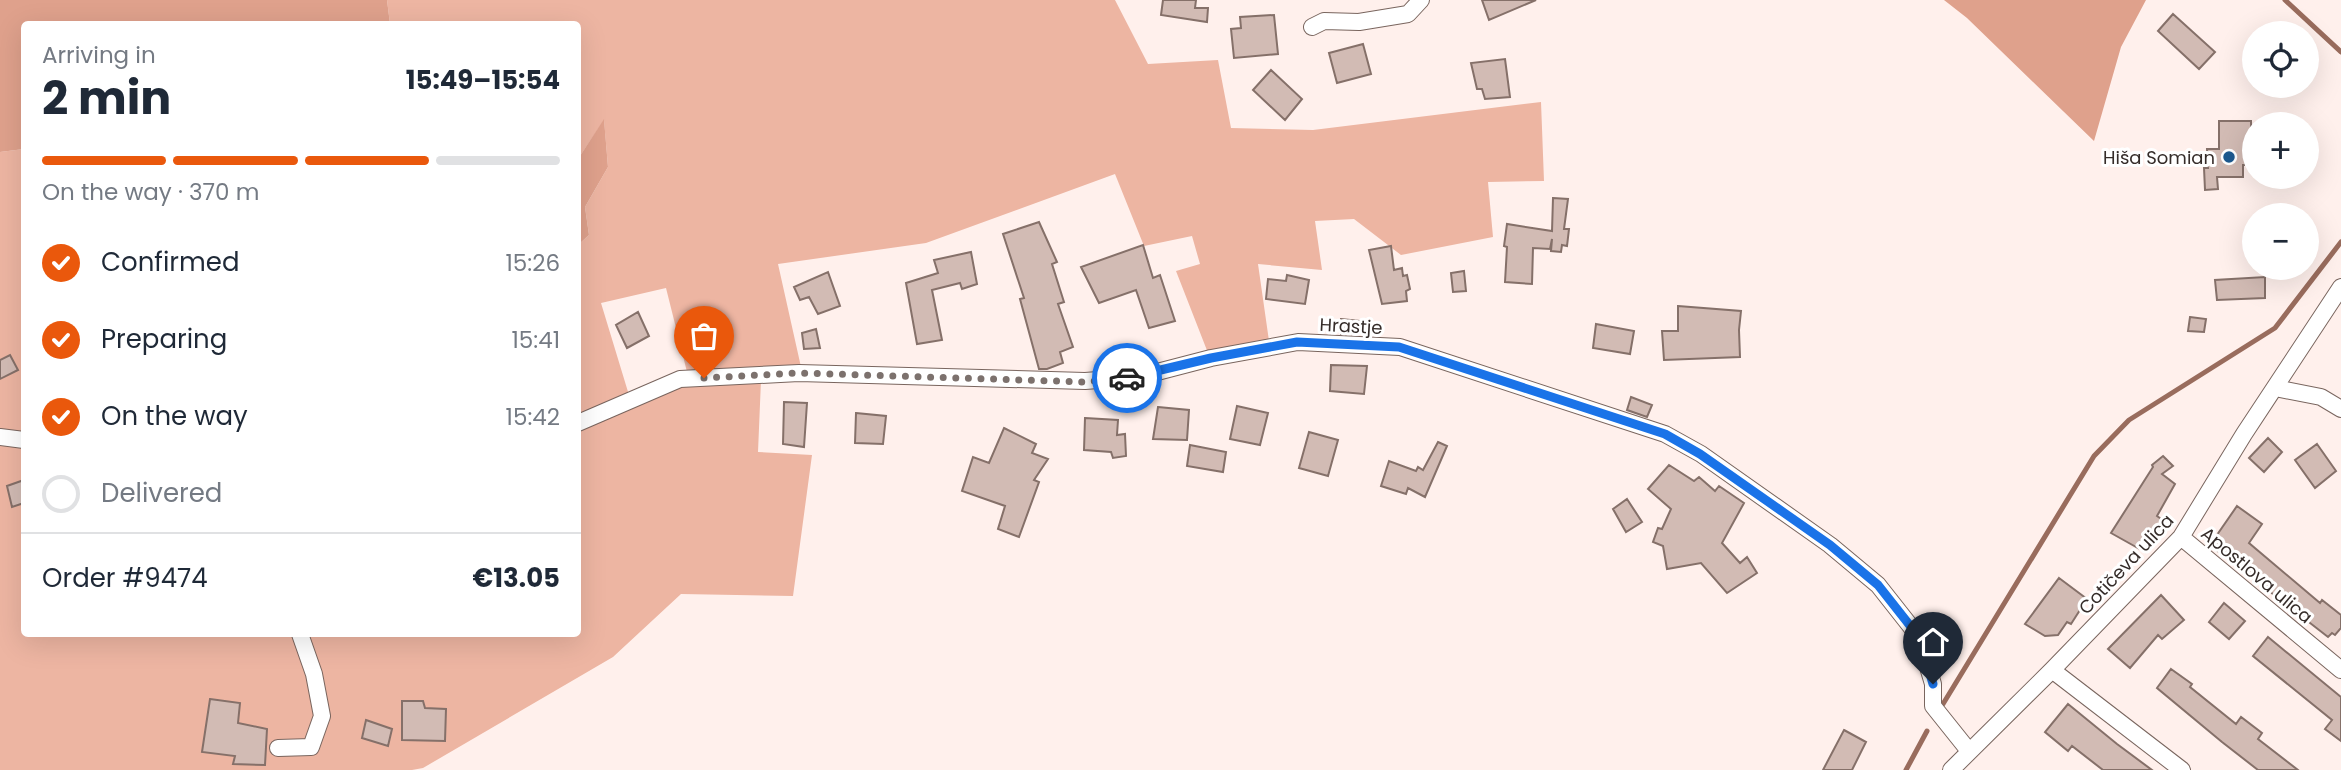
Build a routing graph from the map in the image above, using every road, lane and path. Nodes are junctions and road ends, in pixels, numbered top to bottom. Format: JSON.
{"nodes":[{"id":1,"x":1421,"y":0,"type":"edge"},
{"id":2,"x":1312,"y":27,"type":"dead end"},
{"id":3,"x":2341,"y":287,"type":"edge"},
{"id":4,"x":2275,"y":388,"type":"junction"},
{"id":5,"x":2341,"y":409,"type":"edge"},
{"id":6,"x":581,"y":422,"type":"edge"},
{"id":7,"x":0,"y":437,"type":"edge"},
{"id":8,"x":21,"y":440,"type":"edge"},
{"id":9,"x":2181,"y":537,"type":"junction"},
{"id":10,"x":301,"y":637,"type":"edge"},
{"id":11,"x":2052,"y":670,"type":"junction"},
{"id":12,"x":2341,"y":670,"type":"edge"},
{"id":13,"x":278,"y":747,"type":"dead end"},
{"id":14,"x":1969,"y":751,"type":"junction"},
{"id":15,"x":1951,"y":770,"type":"edge"},
{"id":16,"x":2182,"y":770,"type":"edge"}],
"edges":[{"from":1,"to":2,"type":"street"},
{"from":3,"to":4,"type":"street","name":"Cotičeva ulica"},
{"from":4,"to":5,"type":"street"},
{"from":4,"to":9,"type":"street","name":"Cotičeva ulica"},
{"from":6,"to":14,"type":"street","name":"Hrastje"},
{"from":7,"to":8,"type":"street"},
{"from":9,"to":11,"type":"street","name":"Cotičeva ulica"},
{"from":9,"to":12,"type":"street","name":"Apostlova ulica"},
{"from":10,"to":13,"type":"street"},
{"from":11,"to":14,"type":"street","name":"Cotičeva ulica"},
{"from":11,"to":16,"type":"street"},
{"from":14,"to":15,"type":"street","name":"Cotičeva ulica"}]}
